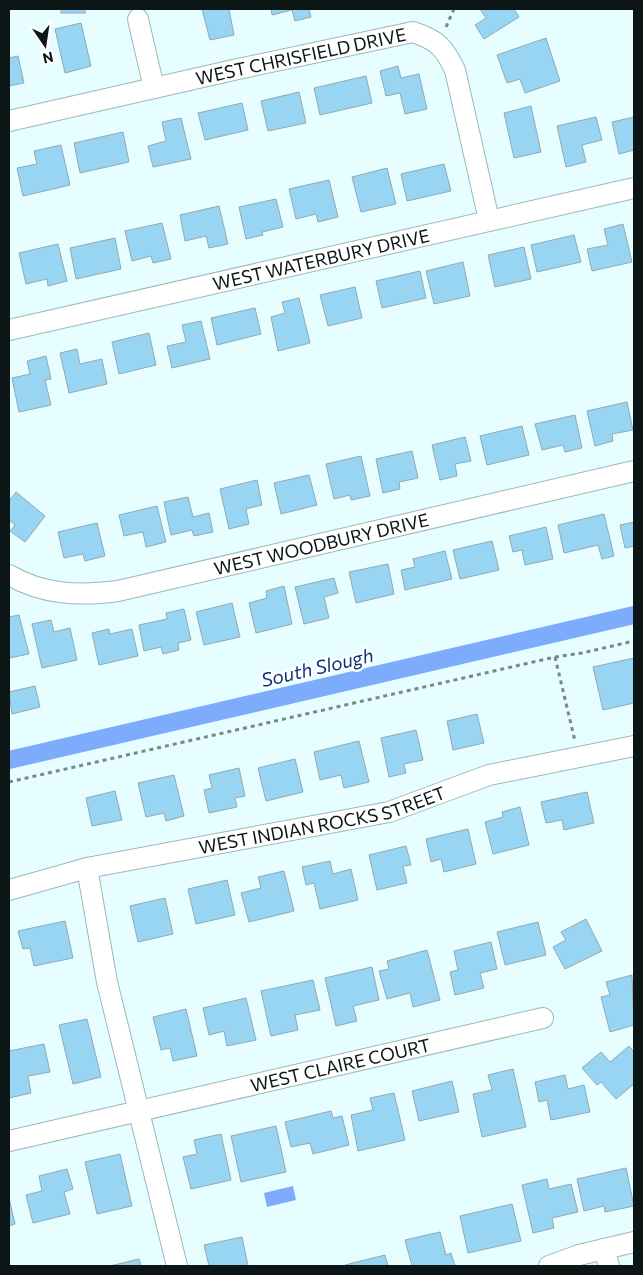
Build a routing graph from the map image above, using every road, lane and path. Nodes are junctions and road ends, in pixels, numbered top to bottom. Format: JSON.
{"nodes":[{"id":1,"x":454,"y":9,"type":"edge"},
{"id":2,"x":138,"y":19,"type":"dead end"},
{"id":3,"x":446,"y":27,"type":"dead end"},
{"id":4,"x":154,"y":88,"type":"junction"},
{"id":5,"x":9,"y":121,"type":"edge"},
{"id":6,"x":634,"y":188,"type":"edge"},
{"id":7,"x":489,"y":220,"type":"junction"},
{"id":8,"x":9,"y":330,"type":"edge"},
{"id":9,"x":634,"y":471,"type":"edge"},
{"id":10,"x":9,"y":574,"type":"edge"},
{"id":11,"x":634,"y":642,"type":"edge"},
{"id":12,"x":555,"y":656,"type":"junction"},
{"id":13,"x":575,"y":742,"type":"dead end"},
{"id":14,"x":634,"y":746,"type":"edge"},
{"id":15,"x":9,"y":782,"type":"edge"},
{"id":16,"x":86,"y":868,"type":"junction"},
{"id":17,"x":9,"y":890,"type":"edge"},
{"id":18,"x":543,"y":1018,"type":"dead end"},
{"id":19,"x":139,"y":1111,"type":"junction"},
{"id":20,"x":9,"y":1141,"type":"edge"},
{"id":21,"x":634,"y":1242,"type":"edge"},
{"id":22,"x":607,"y":1257,"type":"edge"},
{"id":23,"x":177,"y":1266,"type":"edge"},
{"id":24,"x":549,"y":1266,"type":"edge"}],
"edges":[{"from":1,"to":3,"type":"path"},
{"from":2,"to":4,"type":"street"},
{"from":4,"to":5,"type":"street","name":"WEST CHRISFIELD DRIVE"},
{"from":4,"to":7,"type":"street","name":"WEST CHRISFIELD DRIVE"},
{"from":6,"to":7,"type":"street","name":"WEST WATERBURY DRIVE"},
{"from":7,"to":8,"type":"street","name":"WEST WATERBURY DRIVE"},
{"from":9,"to":10,"type":"street","name":"WEST WOODBURY DRIVE"},
{"from":11,"to":12,"type":"path"},
{"from":12,"to":13,"type":"path"},
{"from":12,"to":15,"type":"path"},
{"from":14,"to":16,"type":"street","name":"WEST INDIAN ROCKS STREET"},
{"from":16,"to":17,"type":"street","name":"WEST INDIAN ROCKS STREET"},
{"from":16,"to":19,"type":"street"},
{"from":18,"to":19,"type":"street","name":"WEST CLAIRE COURT"},
{"from":19,"to":20,"type":"street","name":"WEST CLAIRE COURT"},
{"from":19,"to":23,"type":"street"},
{"from":21,"to":22,"type":"street"},
{"from":22,"to":24,"type":"street"}]}
